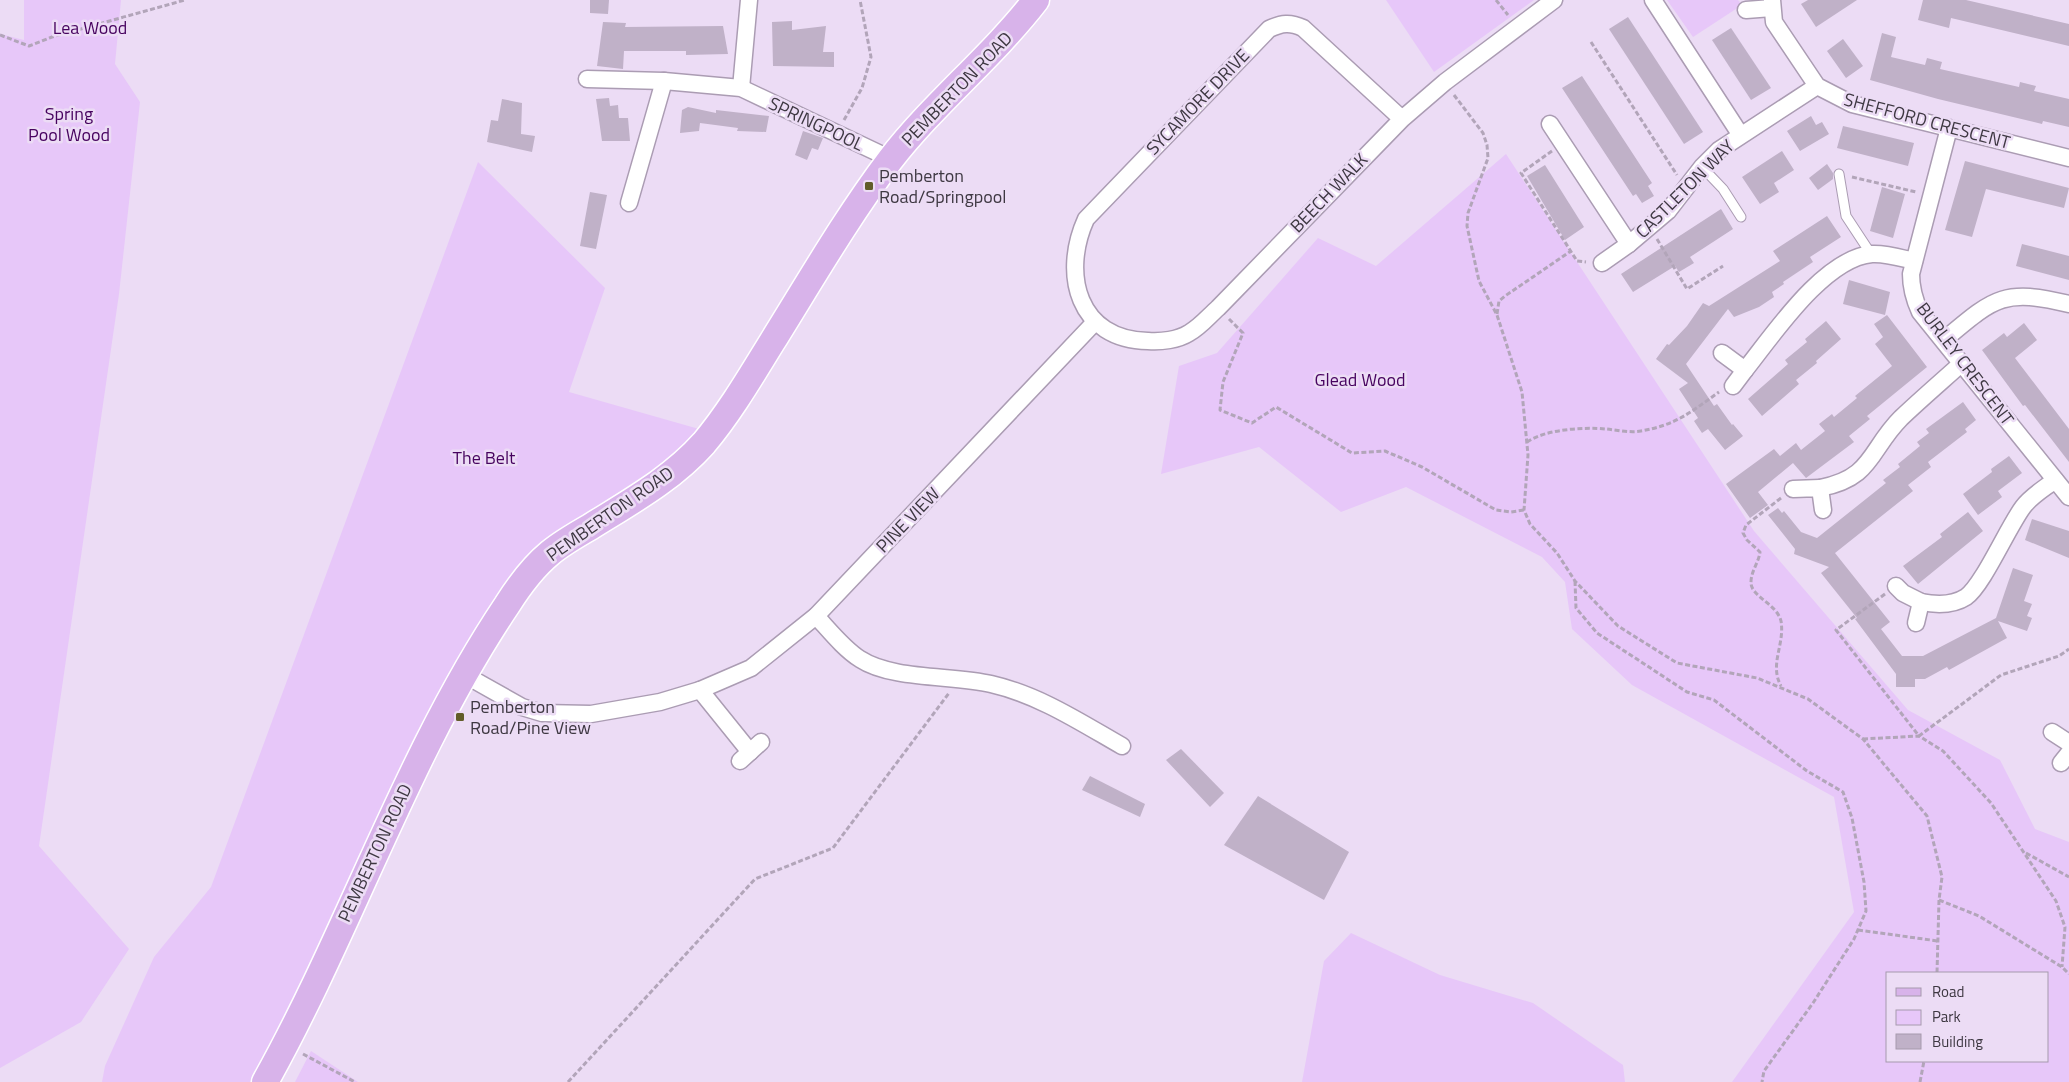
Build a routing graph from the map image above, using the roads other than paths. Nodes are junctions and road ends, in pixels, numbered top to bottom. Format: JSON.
{"nodes":[{"id":1,"x":750,"y":0,"type":"edge"},
{"id":2,"x":1036,"y":0,"type":"edge"},
{"id":3,"x":1554,"y":0,"type":"edge"},
{"id":4,"x":1653,"y":0,"type":"edge"},
{"id":5,"x":1772,"y":4,"type":"edge"},
{"id":6,"x":1746,"y":10,"type":"dead end"},
{"id":7,"x":587,"y":79,"type":"dead end"},
{"id":8,"x":664,"y":81,"type":"junction"},
{"id":9,"x":1818,"y":86,"type":"junction"},
{"id":10,"x":741,"y":88,"type":"junction"},
{"id":11,"x":1402,"y":119,"type":"junction"},
{"id":12,"x":1550,"y":124,"type":"dead end"},
{"id":13,"x":1949,"y":128,"type":"junction"},
{"id":14,"x":1740,"y":134,"type":"junction"},
{"id":15,"x":2069,"y":158,"type":"edge"},
{"id":16,"x":891,"y":159,"type":"junction"},
{"id":17,"x":1702,"y":166,"type":"junction"},
{"id":18,"x":1839,"y":174,"type":"road end"},
{"id":19,"x":629,"y":203,"type":"dead end"},
{"id":20,"x":1741,"y":217,"type":"dead end"},
{"id":21,"x":1629,"y":244,"type":"junction"},
{"id":22,"x":1871,"y":254,"type":"junction"},
{"id":23,"x":1914,"y":261,"type":"junction"},
{"id":24,"x":1602,"y":263,"type":"road end"},
{"id":25,"x":2069,"y":304,"type":"edge"},
{"id":26,"x":1095,"y":322,"type":"junction"},
{"id":27,"x":1944,"y":340,"type":"junction"},
{"id":28,"x":1722,"y":353,"type":"dead end"},
{"id":29,"x":1962,"y":363,"type":"junction"},
{"id":30,"x":1745,"y":370,"type":"junction"},
{"id":31,"x":1733,"y":386,"type":"road end"},
{"id":32,"x":2055,"y":480,"type":"junction"},
{"id":33,"x":1793,"y":488,"type":"road end"},
{"id":34,"x":1820,"y":488,"type":"junction"},
{"id":35,"x":2069,"y":497,"type":"edge"},
{"id":36,"x":1823,"y":510,"type":"dead end"},
{"id":37,"x":1896,"y":586,"type":"road end"},
{"id":38,"x":1921,"y":602,"type":"junction"},
{"id":39,"x":816,"y":616,"type":"junction"},
{"id":40,"x":1916,"y":622,"type":"dead end"},
{"id":41,"x":465,"y":675,"type":"junction"},
{"id":42,"x":700,"y":690,"type":"junction"},
{"id":43,"x":2052,"y":732,"type":"dead end"},
{"id":44,"x":2069,"y":743,"type":"edge"},
{"id":45,"x":1122,"y":746,"type":"dead end"},
{"id":46,"x":751,"y":752,"type":"dead end"},
{"id":47,"x":265,"y":1082,"type":"edge"}],
"edges":[{"from":1,"to":10,"type":"street"},
{"from":2,"to":16,"type":"main road","name":"PEMBERTON ROAD"},
{"from":3,"to":11,"type":"street","name":"BEECH WALK"},
{"from":4,"to":14,"type":"street"},
{"from":5,"to":6,"type":"street"},
{"from":5,"to":9,"type":"street","name":"SHEFFORD CRESCENT"},
{"from":7,"to":8,"type":"street","name":"SPRINGPOOL"},
{"from":8,"to":10,"type":"street","name":"SPRINGPOOL"},
{"from":8,"to":19,"type":"street"},
{"from":9,"to":13,"type":"street","name":"SHEFFORD CRESCENT"},
{"from":9,"to":14,"type":"street","name":"CASTLETON WAY"},
{"from":10,"to":16,"type":"street","name":"SPRINGPOOL"},
{"from":11,"to":26,"type":"street","name":"BEECH WALK"},
{"from":11,"to":26,"type":"street","name":"SYCAMORE DRIVE"},
{"from":12,"to":21,"type":"street","name":"CASTLETON WAY"},
{"from":13,"to":15,"type":"street","name":"SHEFFORD CRESCENT"},
{"from":13,"to":23,"type":"street","name":"BURLEY CRESCENT"},
{"from":14,"to":17,"type":"street","name":"CASTLETON WAY"},
{"from":16,"to":41,"type":"main road","name":"PEMBERTON ROAD"},
{"from":17,"to":20,"type":"lane"},
{"from":17,"to":21,"type":"street","name":"CASTLETON WAY"},
{"from":18,"to":22,"type":"lane"},
{"from":21,"to":24,"type":"street","name":"CASTLETON WAY"},
{"from":22,"to":23,"type":"street"},
{"from":22,"to":30,"type":"street"},
{"from":23,"to":27,"type":"street","name":"BURLEY CRESCENT"},
{"from":25,"to":27,"type":"street"},
{"from":26,"to":39,"type":"street","name":"PINE VIEW"},
{"from":27,"to":29,"type":"street","name":"BURLEY CRESCENT"},
{"from":28,"to":30,"type":"street"},
{"from":29,"to":32,"type":"street","name":"BURLEY CRESCENT"},
{"from":29,"to":34,"type":"street"},
{"from":30,"to":31,"type":"street"},
{"from":32,"to":35,"type":"street","name":"BURLEY CRESCENT"},
{"from":32,"to":38,"type":"street"},
{"from":33,"to":34,"type":"street"},
{"from":34,"to":36,"type":"street"},
{"from":37,"to":38,"type":"street"},
{"from":38,"to":40,"type":"street"},
{"from":39,"to":42,"type":"street","name":"PINE VIEW"},
{"from":39,"to":45,"type":"street"},
{"from":41,"to":42,"type":"street","name":"PINE VIEW"},
{"from":41,"to":47,"type":"main road","name":"PEMBERTON ROAD"},
{"from":42,"to":46,"type":"street"},
{"from":43,"to":44,"type":"street"}]}
